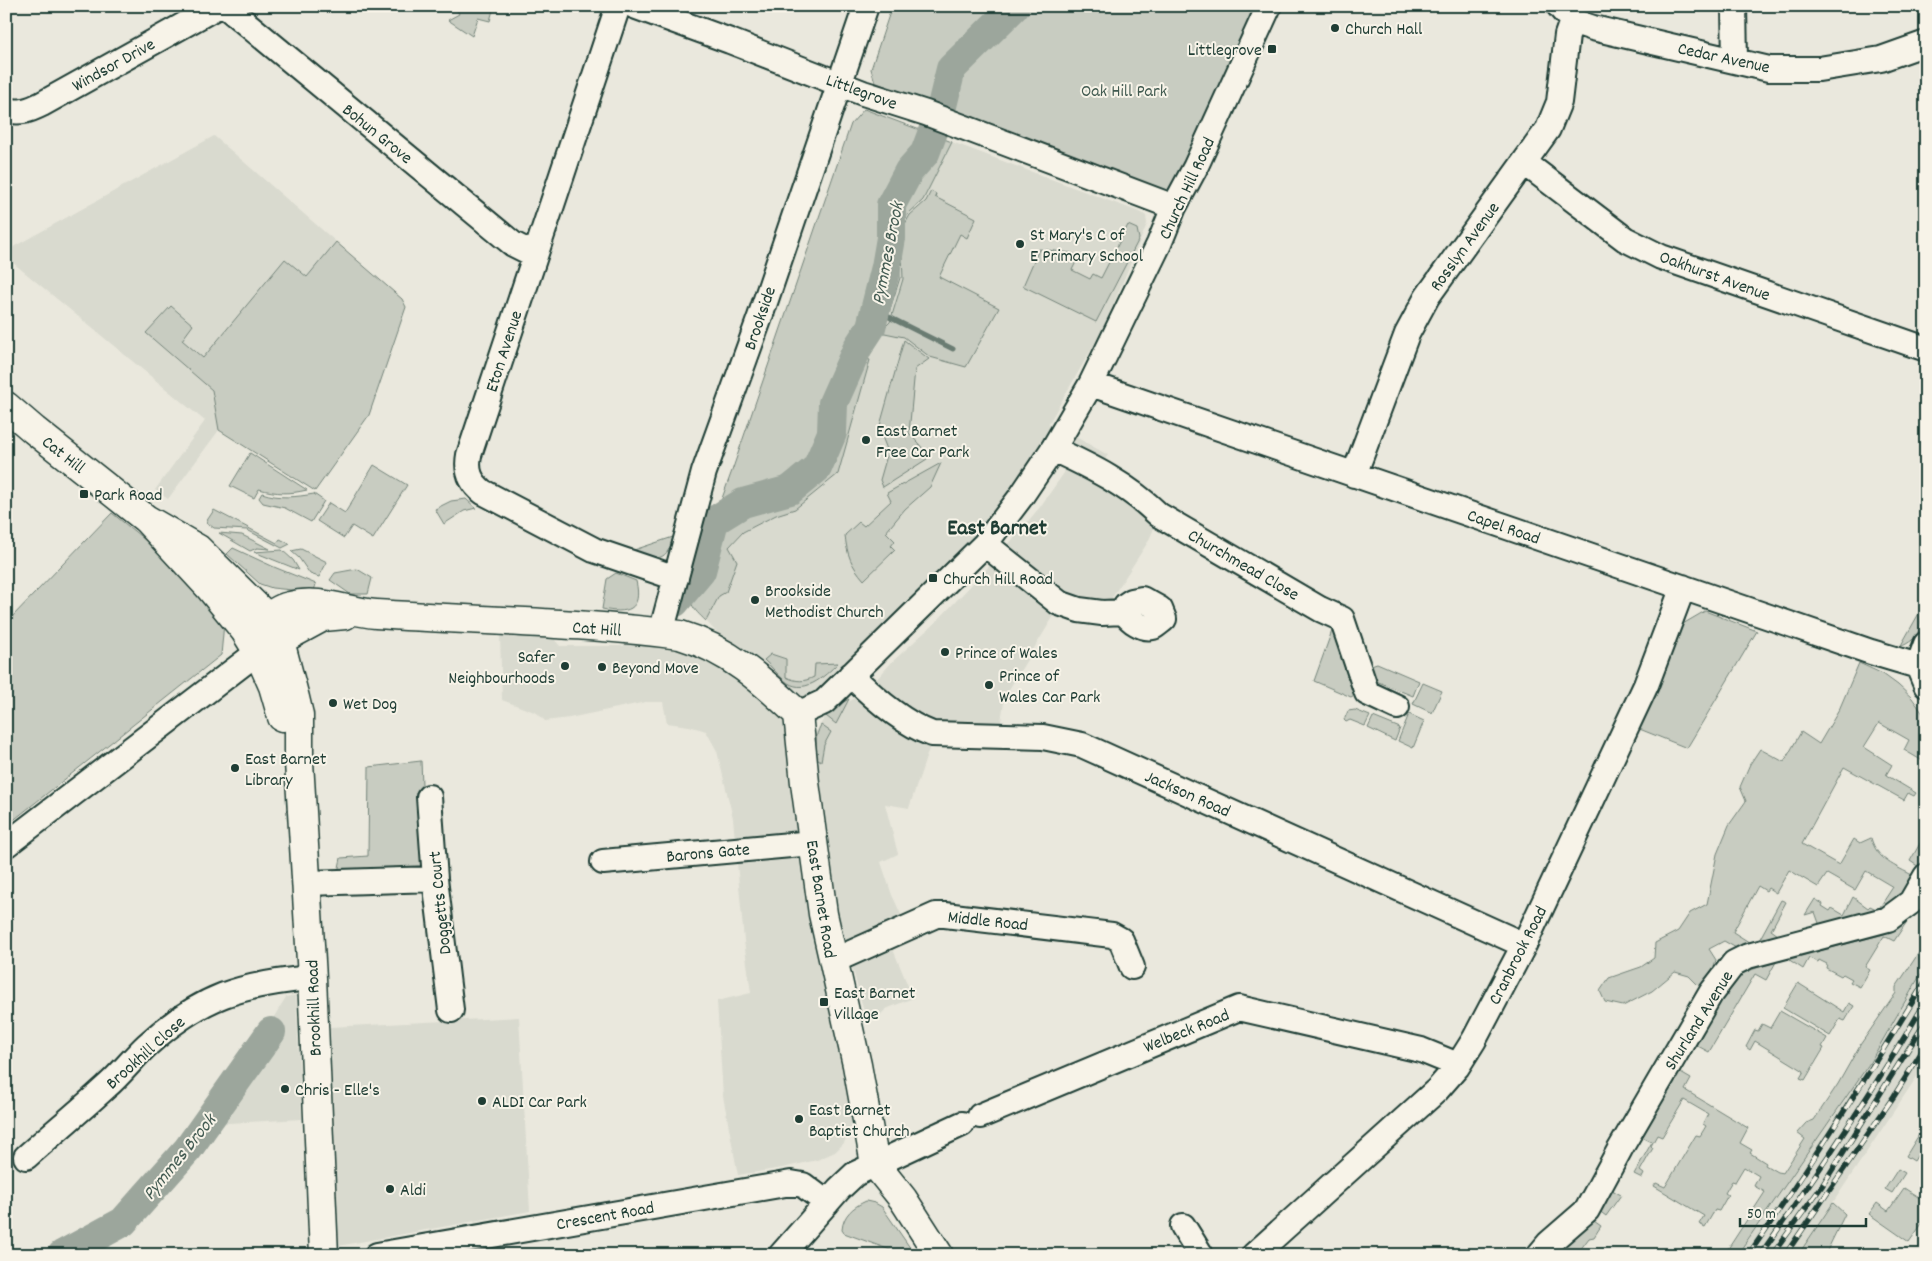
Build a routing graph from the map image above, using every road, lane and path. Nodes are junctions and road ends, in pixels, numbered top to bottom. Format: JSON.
{"nodes":[{"id":1,"x":218,"y":6,"type":"edge"},
{"id":2,"x":225,"y":6,"type":"edge"},
{"id":3,"x":618,"y":6,"type":"edge"},
{"id":4,"x":634,"y":6,"type":"edge"},
{"id":5,"x":866,"y":6,"type":"edge"},
{"id":6,"x":1270,"y":6,"type":"edge"},
{"id":7,"x":1734,"y":6,"type":"edge"},
{"id":8,"x":1565,"y":14,"type":"edge"},
{"id":9,"x":1926,"y":42,"type":"edge"},
{"id":10,"x":1735,"y":60,"type":"junction"},
{"id":11,"x":839,"y":84,"type":"junction"},
{"id":12,"x":6,"y":110,"type":"edge"},
{"id":13,"x":1525,"y":163,"type":"junction"},
{"id":14,"x":1174,"y":207,"type":"junction"},
{"id":15,"x":535,"y":255,"type":"junction"},
{"id":16,"x":1926,"y":349,"type":"edge"},
{"id":17,"x":1091,"y":384,"type":"junction"},
{"id":18,"x":6,"y":406,"type":"edge"},
{"id":19,"x":1053,"y":449,"type":"junction"},
{"id":20,"x":1354,"y":475,"type":"junction"},
{"id":21,"x":985,"y":544,"type":"junction"},
{"id":22,"x":1683,"y":587,"type":"junction"},
{"id":23,"x":669,"y":604,"type":"junction"},
{"id":24,"x":1124,"y":612,"type":"dead end"},
{"id":25,"x":269,"y":637,"type":"junction"},
{"id":26,"x":1923,"y":665,"type":"edge"},
{"id":27,"x":851,"y":675,"type":"junction"},
{"id":28,"x":1397,"y":707,"type":"dead end"},
{"id":29,"x":798,"y":714,"type":"junction"},
{"id":30,"x":429,"y":797,"type":"dead end"},
{"id":31,"x":813,"y":843,"type":"junction"},
{"id":32,"x":6,"y":845,"type":"edge"},
{"id":33,"x":604,"y":862,"type":"dead end"},
{"id":34,"x":1926,"y":876,"type":"edge"},
{"id":35,"x":435,"y":879,"type":"junction"},
{"id":36,"x":307,"y":883,"type":"junction"},
{"id":37,"x":1524,"y":945,"type":"junction"},
{"id":38,"x":832,"y":961,"type":"junction"},
{"id":39,"x":1132,"y":967,"type":"dead end"},
{"id":40,"x":312,"y":978,"type":"junction"},
{"id":41,"x":451,"y":1010,"type":"dead end"},
{"id":42,"x":1457,"y":1067,"type":"junction"},
{"id":43,"x":26,"y":1156,"type":"dead end"},
{"id":44,"x":875,"y":1164,"type":"junction"},
{"id":45,"x":827,"y":1203,"type":"junction"},
{"id":46,"x":1183,"y":1226,"type":"dead end"},
{"id":47,"x":324,"y":1255,"type":"edge"},
{"id":48,"x":377,"y":1255,"type":"edge"},
{"id":49,"x":781,"y":1255,"type":"edge"},
{"id":50,"x":939,"y":1255,"type":"edge"},
{"id":51,"x":1201,"y":1255,"type":"edge"},
{"id":52,"x":1254,"y":1255,"type":"edge"},
{"id":53,"x":1540,"y":1255,"type":"edge"}],
"edges":[{"from":1,"to":12,"type":"street","name":"Windsor Drive"},
{"from":2,"to":15,"type":"street","name":"Bohun Grove"},
{"from":3,"to":15,"type":"street","name":"Eton Avenue"},
{"from":4,"to":11,"type":"street","name":"Littlegrove"},
{"from":5,"to":11,"type":"street","name":"Brookside"},
{"from":6,"to":14,"type":"street","name":"Church Hill Road"},
{"from":7,"to":10,"type":"street"},
{"from":8,"to":10,"type":"street","name":"Cedar Avenue"},
{"from":8,"to":13,"type":"street","name":"Rosslyn Avenue"},
{"from":9,"to":10,"type":"street","name":"Cedar Avenue"},
{"from":11,"to":14,"type":"street","name":"Littlegrove"},
{"from":11,"to":23,"type":"street","name":"Brookside"},
{"from":13,"to":16,"type":"street","name":"Oakhurst Avenue"},
{"from":13,"to":20,"type":"street","name":"Rosslyn Avenue"},
{"from":14,"to":17,"type":"street","name":"Church Hill Road"},
{"from":15,"to":23,"type":"street","name":"Eton Avenue"},
{"from":17,"to":19,"type":"street","name":"Church Hill Road"},
{"from":17,"to":20,"type":"street","name":"Capel Road"},
{"from":18,"to":25,"type":"main road","name":"Cat Hill"},
{"from":19,"to":21,"type":"street","name":"Church Hill Road"},
{"from":19,"to":28,"type":"street","name":"Churchmead Close"},
{"from":20,"to":22,"type":"street","name":"Capel Road"},
{"from":21,"to":24,"type":"street"},
{"from":21,"to":27,"type":"street","name":"Church Hill Road"},
{"from":22,"to":26,"type":"street","name":"Capel Road"},
{"from":22,"to":37,"type":"street","name":"Cranbrook Road"},
{"from":23,"to":25,"type":"main road","name":"Cat Hill"},
{"from":23,"to":29,"type":"main road","name":"Cat Hill"},
{"from":25,"to":32,"type":"street"},
{"from":25,"to":36,"type":"main road","name":"Brookhill Road"},
{"from":27,"to":29,"type":"street"},
{"from":27,"to":37,"type":"street","name":"Jackson Road"},
{"from":29,"to":31,"type":"main road","name":"East Barnet Road"},
{"from":30,"to":35,"type":"street","name":"Doggetts Court"},
{"from":31,"to":33,"type":"street","name":"Barons Gate"},
{"from":31,"to":38,"type":"main road","name":"East Barnet Road"},
{"from":34,"to":53,"type":"street","name":"Shurland Avenue"},
{"from":35,"to":36,"type":"street"},
{"from":35,"to":41,"type":"street","name":"Doggetts Court"},
{"from":36,"to":40,"type":"main road","name":"Brookhill Road"},
{"from":37,"to":42,"type":"street","name":"Cranbrook Road"},
{"from":38,"to":39,"type":"street","name":"Middle Road"},
{"from":38,"to":44,"type":"main road","name":"East Barnet Road"},
{"from":40,"to":43,"type":"street","name":"Brookhill Close"},
{"from":40,"to":47,"type":"main road","name":"Brookhill Road"},
{"from":42,"to":44,"type":"street","name":"Welbeck Road"},
{"from":42,"to":52,"type":"street","name":"Cranbrook Road"},
{"from":44,"to":45,"type":"street"},
{"from":44,"to":50,"type":"main road"},
{"from":45,"to":48,"type":"street","name":"Crescent Road"},
{"from":45,"to":49,"type":"street"},
{"from":46,"to":51,"type":"street"}]}
